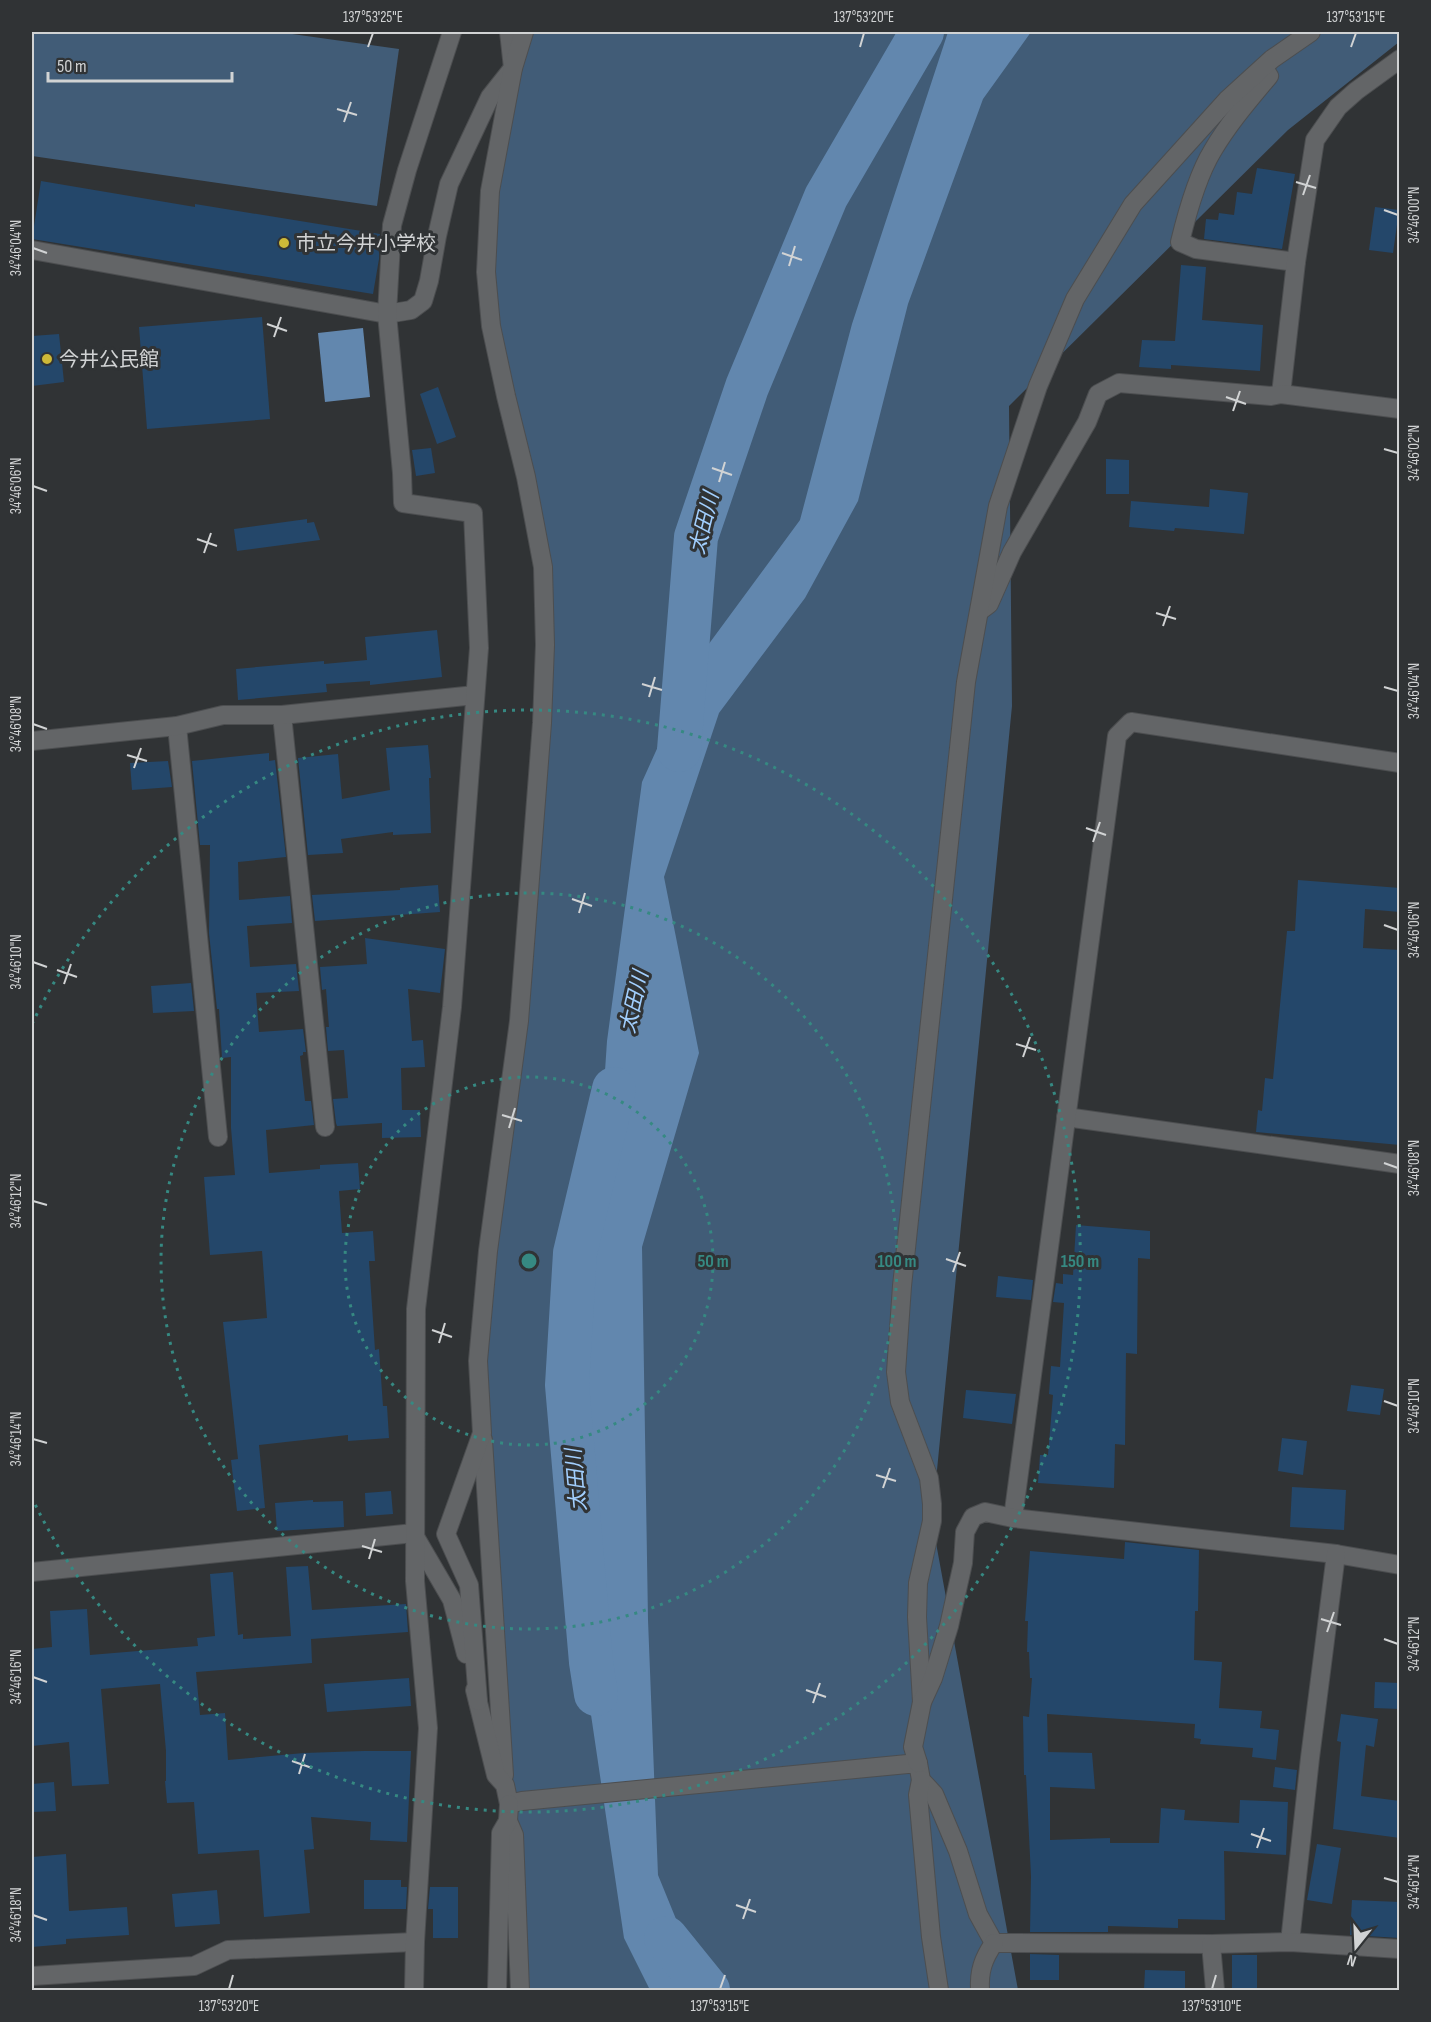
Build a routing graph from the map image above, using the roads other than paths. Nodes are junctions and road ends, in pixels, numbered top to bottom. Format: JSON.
{"nodes":[{"id":1,"x":452,"y":32,"type":"edge"},
{"id":2,"x":509,"y":32,"type":"edge"},
{"id":3,"x":524,"y":32,"type":"edge"},
{"id":4,"x":1311,"y":32,"type":"edge"},
{"id":5,"x":1400,"y":59,"type":"edge"},
{"id":6,"x":1263,"y":67,"type":"junction"},
{"id":7,"x":513,"y":68,"type":"junction"},
{"id":8,"x":32,"y":250,"type":"edge"},
{"id":9,"x":1296,"y":262,"type":"junction"},
{"id":10,"x":387,"y":314,"type":"junction"},
{"id":11,"x":1281,"y":394,"type":"junction"},
{"id":12,"x":1400,"y":409,"type":"edge"},
{"id":13,"x":980,"y":611,"type":"junction"},
{"id":14,"x":475,"y":695,"type":"junction"},
{"id":15,"x":282,"y":715,"type":"junction"},
{"id":16,"x":177,"y":726,"type":"junction"},
{"id":17,"x":32,"y":741,"type":"edge"},
{"id":18,"x":1400,"y":763,"type":"edge"},
{"id":19,"x":1066,"y":1117,"type":"junction"},
{"id":20,"x":325,"y":1127,"type":"dead end"},
{"id":21,"x":218,"y":1137,"type":"dead end"},
{"id":22,"x":1400,"y":1164,"type":"edge"},
{"id":23,"x":482,"y":1433,"type":"junction"},
{"id":24,"x":1013,"y":1518,"type":"junction"},
{"id":25,"x":414,"y":1533,"type":"junction"},
{"id":26,"x":1336,"y":1554,"type":"junction"},
{"id":27,"x":1400,"y":1565,"type":"edge"},
{"id":28,"x":32,"y":1572,"type":"edge"},
{"id":29,"x":478,"y":1701,"type":"junction"},
{"id":30,"x":922,"y":1702,"type":"junction"},
{"id":31,"x":914,"y":1770,"type":"junction"},
{"id":32,"x":505,"y":1785,"type":"junction"},
{"id":33,"x":513,"y":1809,"type":"junction"},
{"id":34,"x":415,"y":1942,"type":"junction"},
{"id":35,"x":1290,"y":1942,"type":"junction"},
{"id":36,"x":994,"y":1943,"type":"junction"},
{"id":37,"x":1211,"y":1944,"type":"junction"},
{"id":38,"x":1400,"y":1949,"type":"edge"},
{"id":39,"x":32,"y":1976,"type":"edge"},
{"id":40,"x":414,"y":1990,"type":"edge"},
{"id":41,"x":497,"y":1990,"type":"edge"},
{"id":42,"x":520,"y":1990,"type":"edge"},
{"id":43,"x":939,"y":1990,"type":"edge"},
{"id":44,"x":980,"y":1990,"type":"edge"},
{"id":45,"x":1215,"y":1990,"type":"edge"}],
"edges":[{"from":1,"to":10,"type":"street"},
{"from":2,"to":7,"type":"street"},
{"from":3,"to":7,"type":"street"},
{"from":4,"to":6,"type":"street"},
{"from":5,"to":9,"type":"street"},
{"from":6,"to":9,"type":"street"},
{"from":6,"to":13,"type":"street"},
{"from":7,"to":10,"type":"street"},
{"from":7,"to":23,"type":"street"},
{"from":8,"to":10,"type":"street"},
{"from":9,"to":11,"type":"street"},
{"from":10,"to":14,"type":"street"},
{"from":11,"to":12,"type":"street"},
{"from":11,"to":13,"type":"street"},
{"from":13,"to":30,"type":"street"},
{"from":14,"to":15,"type":"street"},
{"from":14,"to":25,"type":"street"},
{"from":15,"to":16,"type":"street"},
{"from":15,"to":20,"type":"street"},
{"from":16,"to":17,"type":"street"},
{"from":16,"to":21,"type":"street"},
{"from":18,"to":19,"type":"street"},
{"from":19,"to":22,"type":"street"},
{"from":19,"to":24,"type":"street"},
{"from":23,"to":29,"type":"street"},
{"from":23,"to":32,"type":"street"},
{"from":24,"to":26,"type":"street"},
{"from":24,"to":30,"type":"street"},
{"from":25,"to":28,"type":"street"},
{"from":25,"to":29,"type":"street"},
{"from":25,"to":34,"type":"street"},
{"from":26,"to":27,"type":"street"},
{"from":26,"to":35,"type":"street"},
{"from":29,"to":32,"type":"street"},
{"from":30,"to":31,"type":"street"},
{"from":31,"to":33,"type":"street"},
{"from":31,"to":36,"type":"street"},
{"from":31,"to":43,"type":"street"},
{"from":32,"to":33,"type":"street"},
{"from":33,"to":41,"type":"street"},
{"from":33,"to":42,"type":"street"},
{"from":34,"to":39,"type":"street"},
{"from":34,"to":40,"type":"street"},
{"from":35,"to":37,"type":"street"},
{"from":35,"to":38,"type":"street"},
{"from":36,"to":37,"type":"street"},
{"from":36,"to":44,"type":"street"},
{"from":37,"to":45,"type":"street"}]}
